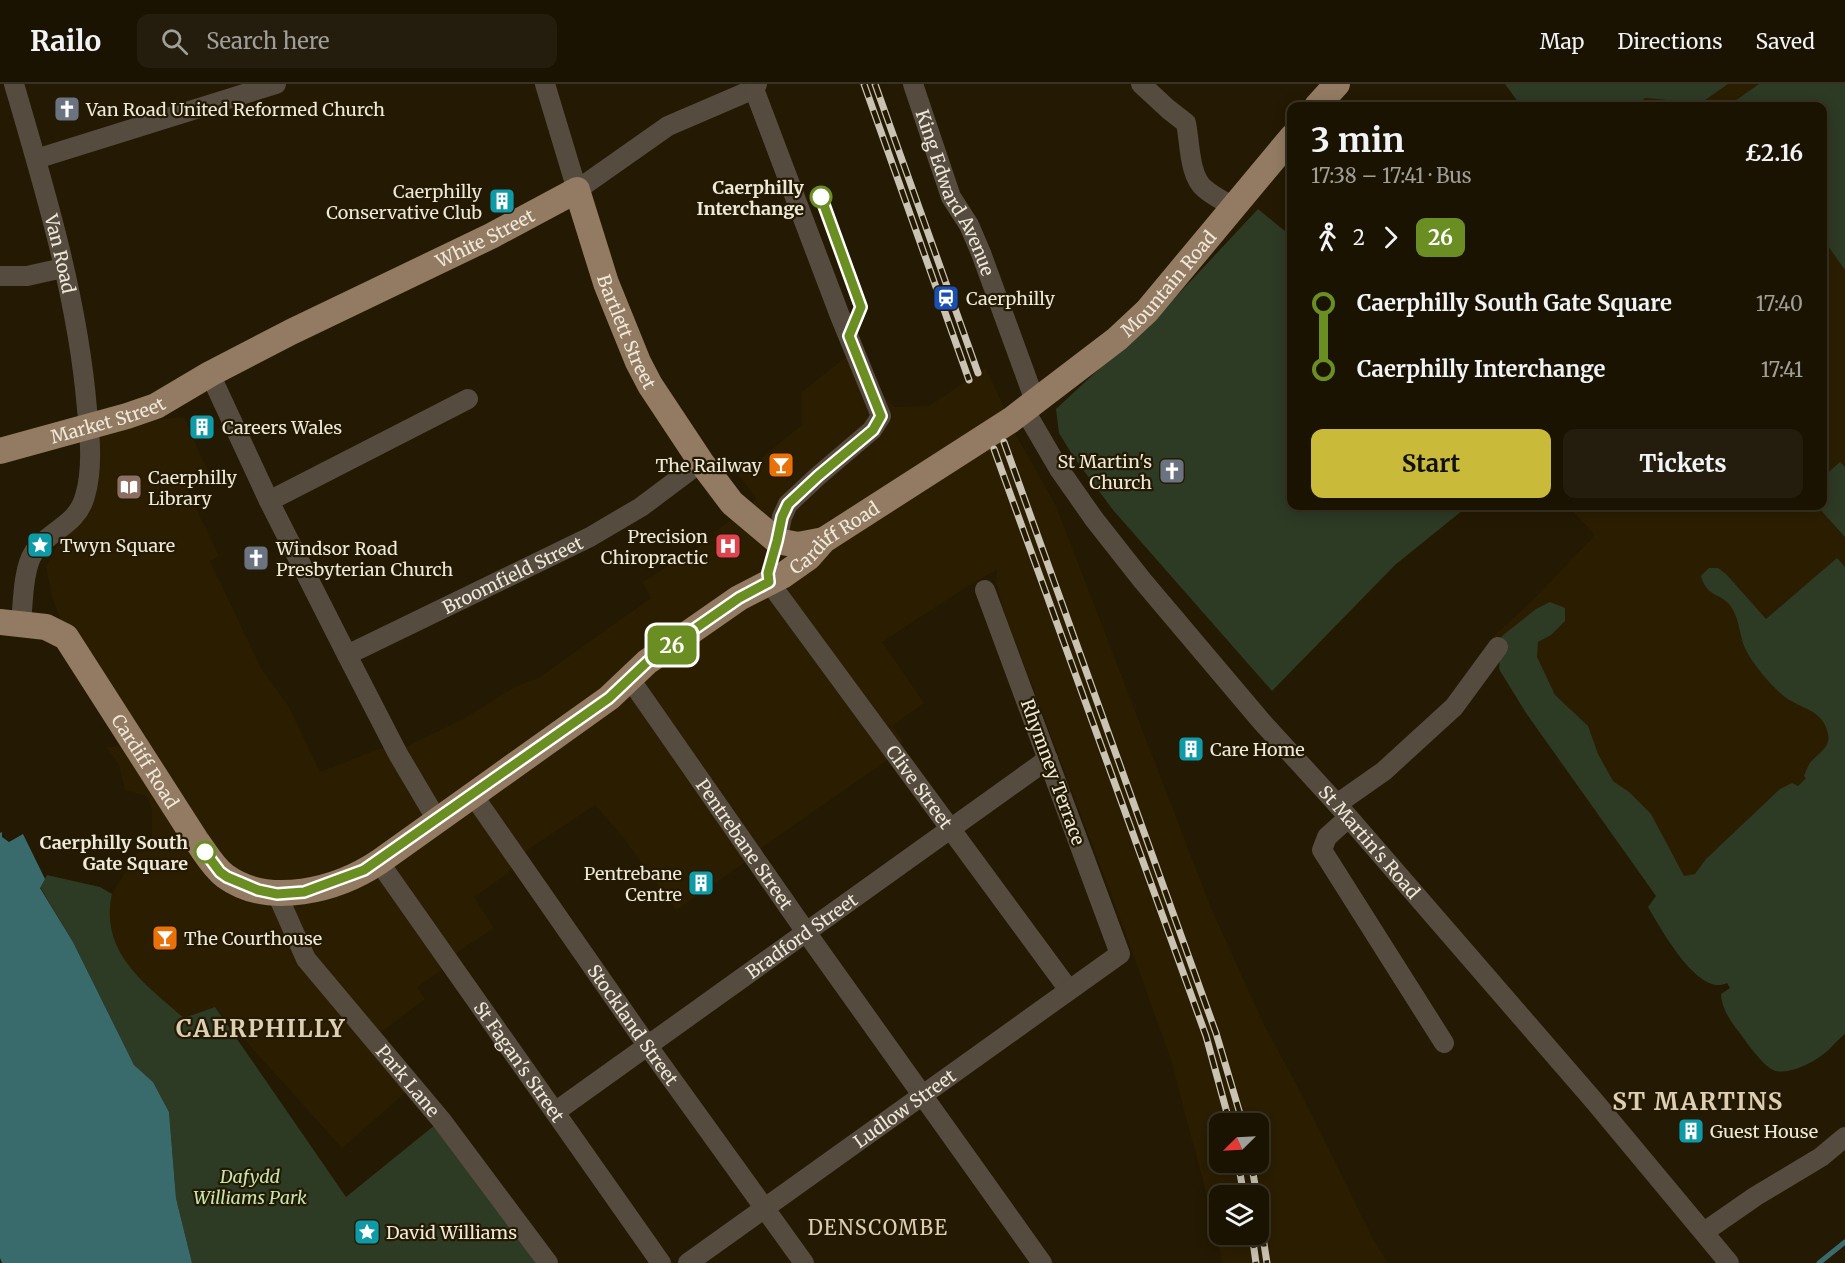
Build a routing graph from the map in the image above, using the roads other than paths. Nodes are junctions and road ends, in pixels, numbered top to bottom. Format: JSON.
{"nodes":[{"id":1,"x":14,"y":84,"type":"edge"},
{"id":2,"x":276,"y":84,"type":"edge"},
{"id":3,"x":545,"y":84,"type":"edge"},
{"id":4,"x":913,"y":84,"type":"edge"},
{"id":5,"x":1142,"y":84,"type":"edge"},
{"id":6,"x":756,"y":87,"type":"edge"},
{"id":7,"x":1287,"y":143,"type":"edge"},
{"id":8,"x":36,"y":159,"type":"junction"},
{"id":9,"x":577,"y":190,"type":"junction"},
{"id":10,"x":1233,"y":207,"type":"junction"},
{"id":11,"x":63,"y":268,"type":"junction"},
{"id":12,"x":0,"y":276,"type":"edge"},
{"id":13,"x":210,"y":374,"type":"junction"},
{"id":14,"x":468,"y":399,"type":"dead end"},
{"id":15,"x":1030,"y":405,"type":"junction"},
{"id":16,"x":89,"y":426,"type":"junction"},
{"id":17,"x":0,"y":451,"type":"edge"},
{"id":18,"x":701,"y":462,"type":"junction"},
{"id":19,"x":269,"y":501,"type":"junction"},
{"id":20,"x":824,"y":540,"type":"junction"},
{"id":21,"x":777,"y":541,"type":"junction"},
{"id":22,"x":769,"y":582,"type":"junction"},
{"id":23,"x":985,"y":590,"type":"dead end"},
{"id":24,"x":11,"y":623,"type":"edge"},
{"id":25,"x":1498,"y":647,"type":"dead end"},
{"id":26,"x":347,"y":655,"type":"junction"},
{"id":27,"x":630,"y":679,"type":"junction"},
{"id":28,"x":1048,"y":759,"type":"junction"},
{"id":29,"x":473,"y":795,"type":"junction"},
{"id":30,"x":1343,"y":811,"type":"junction"},
{"id":31,"x":437,"y":820,"type":"junction"},
{"id":32,"x":950,"y":830,"type":"junction"},
{"id":33,"x":379,"y":862,"type":"junction"},
{"id":34,"x":277,"y":894,"type":"junction"},
{"id":35,"x":806,"y":932,"type":"junction"},
{"id":36,"x":1120,"y":954,"type":"joint"},
{"id":37,"x":1069,"y":990,"type":"junction"},
{"id":38,"x":1444,"y":1043,"type":"dead end"},
{"id":39,"x":647,"y":1045,"type":"junction"},
{"id":40,"x":923,"y":1096,"type":"junction"},
{"id":41,"x":555,"y":1112,"type":"junction"},
{"id":42,"x":1845,"y":1137,"type":"edge"},
{"id":43,"x":765,"y":1209,"type":"junction"},
{"id":44,"x":1704,"y":1232,"type":"junction"},
{"id":45,"x":548,"y":1263,"type":"edge"},
{"id":46,"x":661,"y":1263,"type":"edge"},
{"id":47,"x":688,"y":1263,"type":"edge"},
{"id":48,"x":804,"y":1263,"type":"edge"},
{"id":49,"x":1042,"y":1263,"type":"edge"},
{"id":50,"x":1729,"y":1263,"type":"edge"}],
"edges":[{"from":1,"to":8,"type":"street","name":"Van Road"},
{"from":2,"to":8,"type":"street"},
{"from":3,"to":9,"type":"street","name":"Bartlett Street"},
{"from":4,"to":15,"type":"street","name":"King Edward Avenue"},
{"from":5,"to":10,"type":"street"},
{"from":6,"to":9,"type":"street","name":"White Street"},
{"from":6,"to":21,"type":"street"},
{"from":7,"to":10,"type":"main road","name":"Mountain Road"},
{"from":8,"to":11,"type":"street","name":"Van Road"},
{"from":9,"to":13,"type":"main road","name":"White Street"},
{"from":9,"to":18,"type":"main road","name":"Bartlett Street"},
{"from":10,"to":15,"type":"main road","name":"Mountain Road"},
{"from":11,"to":12,"type":"street"},
{"from":11,"to":16,"type":"street","name":"Van Road"},
{"from":13,"to":16,"type":"main road","name":"Market Street"},
{"from":13,"to":19,"type":"street"},
{"from":14,"to":19,"type":"street"},
{"from":15,"to":20,"type":"main road","name":"Cardiff Road"},
{"from":15,"to":30,"type":"street","name":"St Martin's Road"},
{"from":16,"to":17,"type":"main road","name":"Market Street"},
{"from":16,"to":24,"type":"street","name":"Van Road"},
{"from":18,"to":21,"type":"main road","name":"Bartlett Street"},
{"from":18,"to":26,"type":"street","name":"Broomfield Street"},
{"from":19,"to":26,"type":"street"},
{"from":20,"to":21,"type":"main road"},
{"from":20,"to":22,"type":"main road","name":"Cardiff Road"},
{"from":21,"to":22,"type":"main road"},
{"from":22,"to":27,"type":"main road","name":"Cardiff Road"},
{"from":22,"to":32,"type":"street","name":"Clive Street"},
{"from":23,"to":28,"type":"street","name":"Rhymney Terrace"},
{"from":24,"to":34,"type":"main road","name":"Cardiff Road"},
{"from":25,"to":30,"type":"street"},
{"from":26,"to":31,"type":"street"},
{"from":27,"to":29,"type":"main road","name":"Cardiff Road"},
{"from":27,"to":35,"type":"street","name":"Pentrebane Street"},
{"from":28,"to":32,"type":"street","name":"Bradford Street"},
{"from":28,"to":36,"type":"street","name":"Rhymney Terrace"},
{"from":29,"to":31,"type":"main road","name":"Cardiff Road"},
{"from":29,"to":39,"type":"street","name":"Stockland Street"},
{"from":30,"to":38,"type":"street"},
{"from":30,"to":44,"type":"street","name":"St Martin's Road"},
{"from":31,"to":33,"type":"main road","name":"Cardiff Road"},
{"from":32,"to":35,"type":"street","name":"Bradford Street"},
{"from":32,"to":37,"type":"street","name":"Clive Street"},
{"from":33,"to":34,"type":"main road","name":"Cardiff Road"},
{"from":33,"to":41,"type":"street","name":"St Fagan's Street"},
{"from":34,"to":45,"type":"street","name":"Park Lane"},
{"from":35,"to":39,"type":"street","name":"Bradford Street"},
{"from":35,"to":40,"type":"street","name":"Pentrebane Street"},
{"from":36,"to":37,"type":"street","name":"Ludlow Street"},
{"from":37,"to":40,"type":"street","name":"Ludlow Street"},
{"from":39,"to":41,"type":"street","name":"Bradford Street"},
{"from":39,"to":43,"type":"street","name":"Stockland Street"},
{"from":40,"to":43,"type":"street","name":"Ludlow Street"},
{"from":40,"to":49,"type":"street","name":"Pentrebane Street"},
{"from":41,"to":46,"type":"street","name":"St Fagan's Street"},
{"from":42,"to":44,"type":"street"},
{"from":43,"to":47,"type":"street","name":"Ludlow Street"},
{"from":43,"to":48,"type":"street","name":"Stockland Street"},
{"from":44,"to":50,"type":"street","name":"St Martin's Road"}]}
